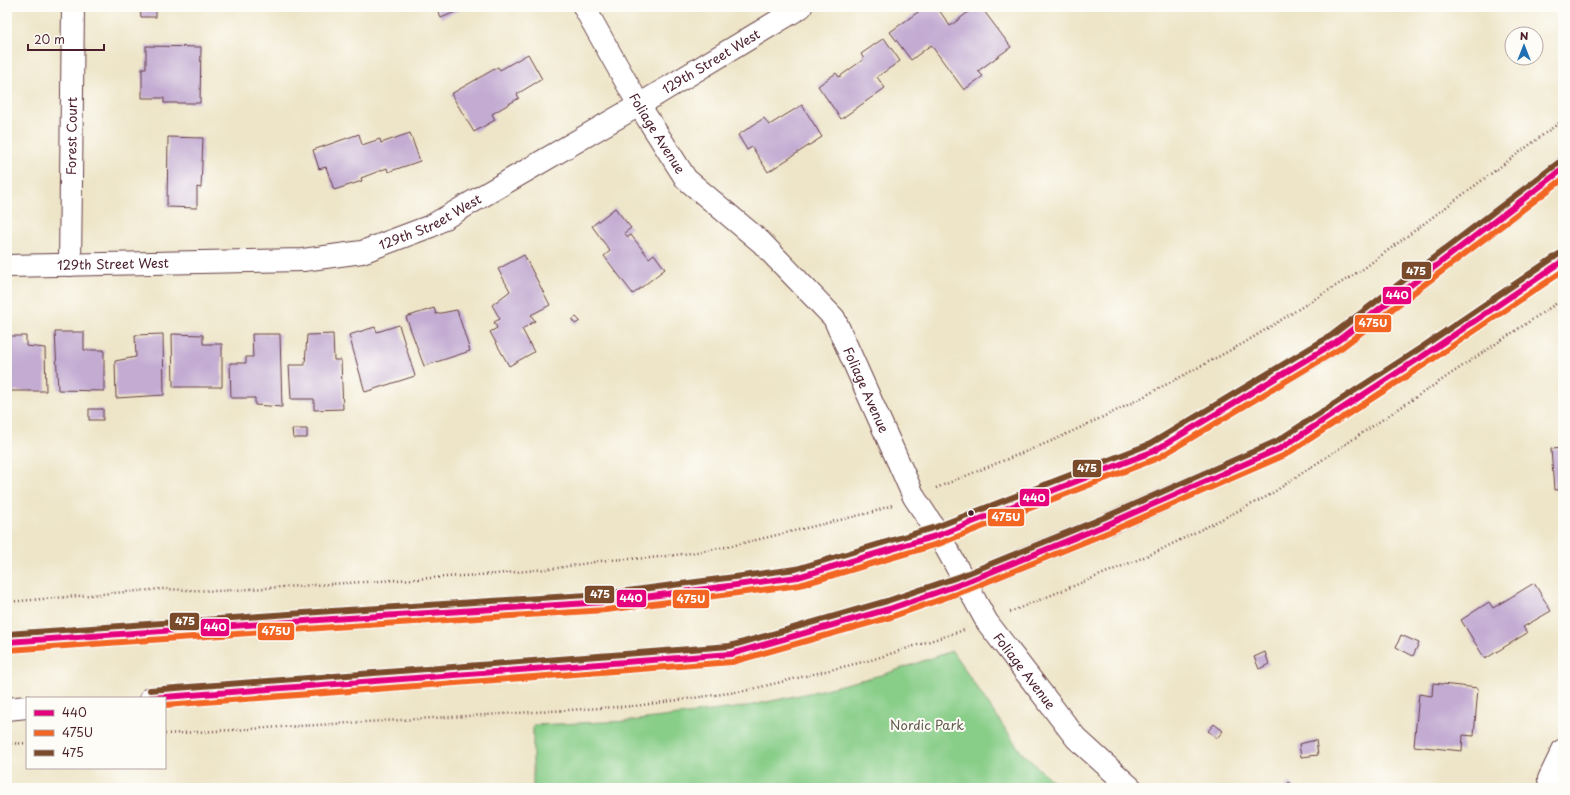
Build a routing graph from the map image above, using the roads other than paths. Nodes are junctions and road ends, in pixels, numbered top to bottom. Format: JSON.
{"nodes":[{"id":1,"x":73,"y":7,"type":"edge"},
{"id":2,"x":584,"y":7,"type":"edge"},
{"id":3,"x":802,"y":7,"type":"edge"},
{"id":4,"x":639,"y":105,"type":"junction"},
{"id":5,"x":1563,"y":169,"type":"edge"},
{"id":6,"x":1563,"y":261,"type":"edge"},
{"id":7,"x":70,"y":265,"type":"junction"},
{"id":8,"x":7,"y":266,"type":"edge"},
{"id":9,"x":939,"y":535,"type":"junction"},
{"id":10,"x":964,"y":583,"type":"junction"},
{"id":11,"x":7,"y":642,"type":"edge"},
{"id":12,"x":164,"y":697,"type":"edge"},
{"id":13,"x":26,"y":707,"type":"edge"},
{"id":14,"x":7,"y":709,"type":"edge"},
{"id":15,"x":1563,"y":750,"type":"edge"},
{"id":16,"x":1131,"y":788,"type":"edge"},
{"id":17,"x":1550,"y":788,"type":"edge"}],
"edges":[{"from":1,"to":7,"type":"main road","name":"Forest Court"},
{"from":2,"to":4,"type":"main road","name":"Foliage Avenue"},
{"from":3,"to":4,"type":"main road","name":"129th Street West"},
{"from":4,"to":7,"type":"main road","name":"129th Street West"},
{"from":4,"to":9,"type":"main road","name":"Foliage Avenue"},
{"from":5,"to":9,"type":"main road"},
{"from":6,"to":10,"type":"main road"},
{"from":7,"to":8,"type":"main road","name":"129th Street West"},
{"from":9,"to":10,"type":"main road","name":"Foliage Avenue"},
{"from":9,"to":11,"type":"main road"},
{"from":10,"to":12,"type":"main road"},
{"from":10,"to":16,"type":"main road","name":"Foliage Avenue"},
{"from":13,"to":14,"type":"main road"},
{"from":15,"to":17,"type":"main road"}]}
